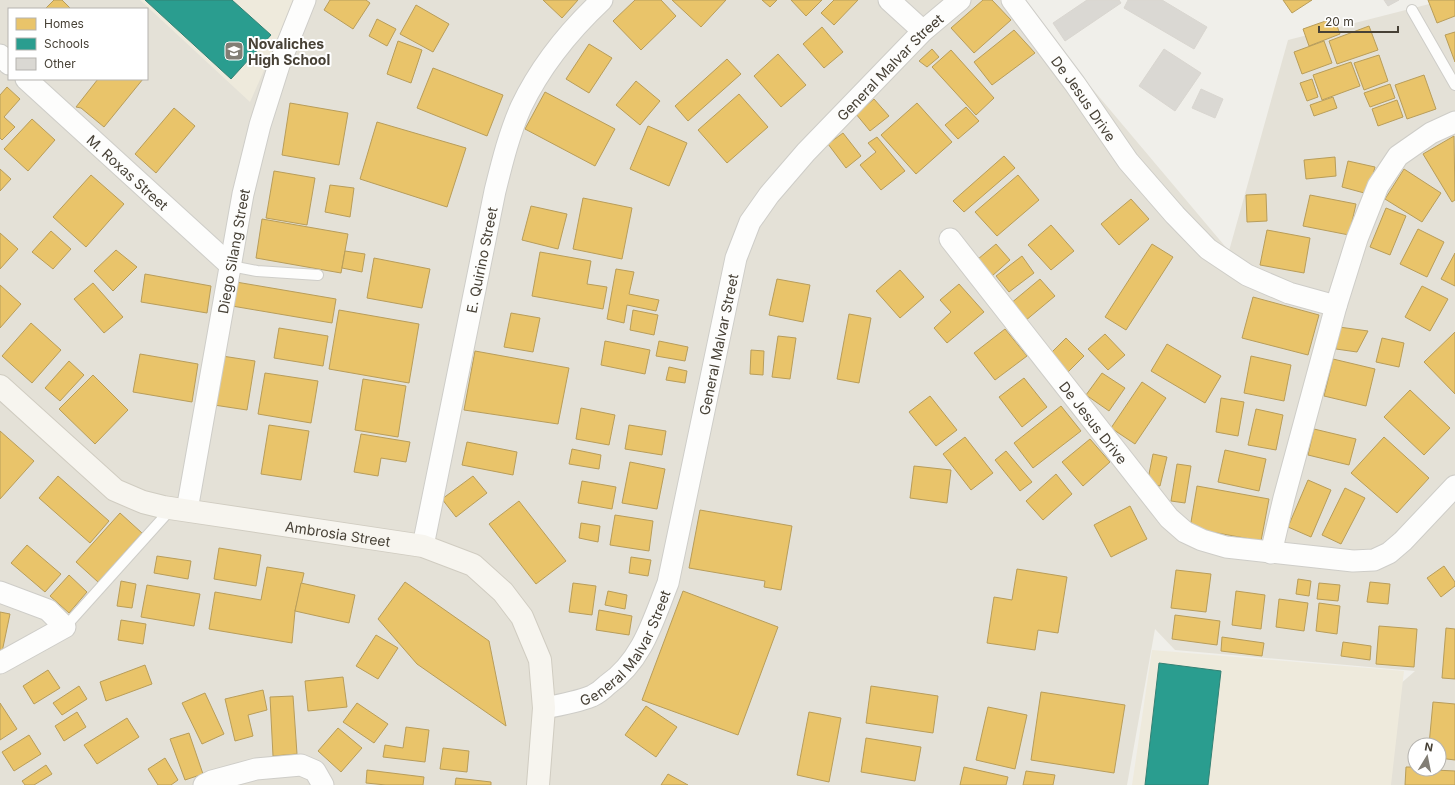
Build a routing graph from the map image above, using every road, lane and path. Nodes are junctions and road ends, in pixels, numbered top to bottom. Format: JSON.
{"nodes":[{"id":1,"x":305,"y":0,"type":"edge"},
{"id":2,"x":602,"y":0,"type":"edge"},
{"id":3,"x":889,"y":0,"type":"edge"},
{"id":4,"x":960,"y":0,"type":"edge"},
{"id":5,"x":1012,"y":0,"type":"edge"},
{"id":6,"x":1412,"y":10,"type":"dead end"},
{"id":7,"x":923,"y":32,"type":"junction"},
{"id":8,"x":0,"y":56,"type":"edge"},
{"id":9,"x":8,"y":63,"type":"edge"},
{"id":10,"x":27,"y":80,"type":"edge"},
{"id":11,"x":1455,"y":85,"type":"edge"},
{"id":12,"x":1455,"y":122,"type":"edge"},
{"id":13,"x":950,"y":239,"type":"dead end"},
{"id":14,"x":231,"y":266,"type":"junction"},
{"id":15,"x":318,"y":275,"type":"dead end"},
{"id":16,"x":1336,"y":306,"type":"junction"},
{"id":17,"x":0,"y":386,"type":"edge"},
{"id":18,"x":1453,"y":493,"type":"edge"},
{"id":19,"x":179,"y":509,"type":"junction"},
{"id":20,"x":423,"y":546,"type":"junction"},
{"id":21,"x":1271,"y":553,"type":"junction"},
{"id":22,"x":0,"y":592,"type":"edge"},
{"id":23,"x":65,"y":627,"type":"junction"},
{"id":24,"x":0,"y":663,"type":"edge"},
{"id":25,"x":544,"y":708,"type":"junction"},
{"id":26,"x":204,"y":785,"type":"edge"},
{"id":27,"x":323,"y":785,"type":"edge"},
{"id":28,"x":538,"y":785,"type":"edge"}],
"edges":[{"from":1,"to":14,"type":"street","name":"Diego Silang Street"},
{"from":2,"to":20,"type":"street","name":"E. Quirino Street"},
{"from":3,"to":7,"type":"street"},
{"from":4,"to":7,"type":"street","name":"General Malvar Street"},
{"from":5,"to":16,"type":"street","name":"De Jesus Drive"},
{"from":6,"to":11,"type":"lane"},
{"from":7,"to":25,"type":"street","name":"General Malvar Street"},
{"from":8,"to":9,"type":"street"},
{"from":10,"to":14,"type":"street","name":"M. Roxas Street"},
{"from":12,"to":16,"type":"street"},
{"from":13,"to":21,"type":"street","name":"De Jesus Drive"},
{"from":14,"to":15,"type":"lane"},
{"from":14,"to":19,"type":"street","name":"Diego Silang Street"},
{"from":16,"to":21,"type":"street"},
{"from":17,"to":19,"type":"street","name":"Ambrosia Street"},
{"from":18,"to":21,"type":"street","name":"De Jesus Drive"},
{"from":19,"to":20,"type":"street","name":"Ambrosia Street"},
{"from":19,"to":23,"type":"lane"},
{"from":20,"to":25,"type":"street","name":"Ambrosia Street"},
{"from":22,"to":23,"type":"street"},
{"from":23,"to":24,"type":"street"},
{"from":25,"to":28,"type":"street","name":"Ambrosia Street"},
{"from":26,"to":27,"type":"street"}]}
